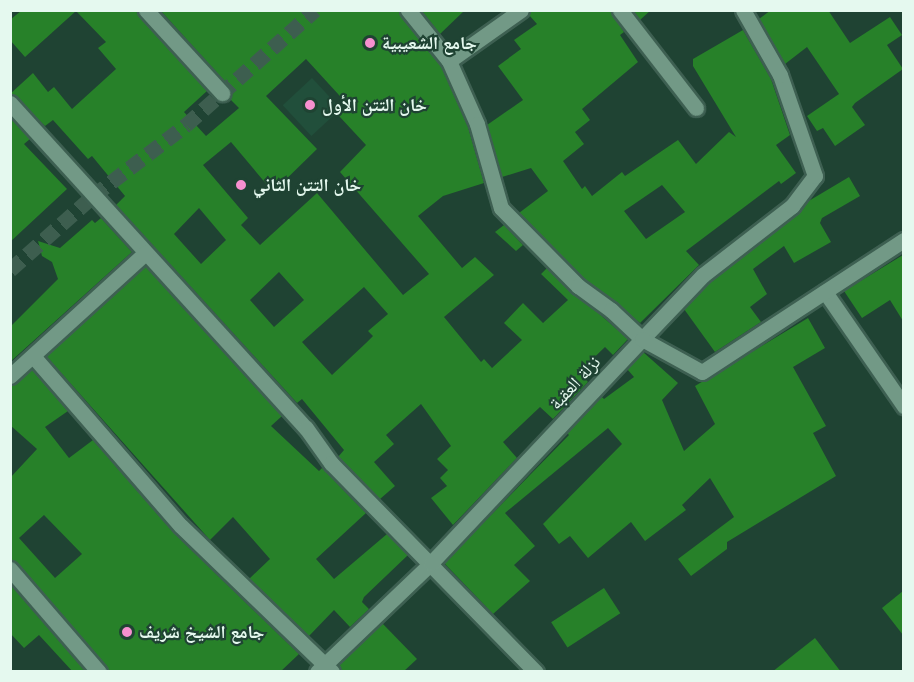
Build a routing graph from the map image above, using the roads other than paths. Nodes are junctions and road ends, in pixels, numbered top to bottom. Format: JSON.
{"nodes":[{"id":1,"x":146,"y":10,"type":"edge"},
{"id":2,"x":408,"y":10,"type":"edge"},
{"id":3,"x":521,"y":10,"type":"edge"},
{"id":4,"x":620,"y":10,"type":"edge"},
{"id":5,"x":743,"y":10,"type":"edge"},
{"id":6,"x":449,"y":60,"type":"junction"},
{"id":7,"x":222,"y":93,"type":"dead end"},
{"id":8,"x":10,"y":102,"type":"edge"},
{"id":9,"x":696,"y":108,"type":"dead end"},
{"id":10,"x":903,"y":240,"type":"edge"},
{"id":11,"x":145,"y":253,"type":"junction"},
{"id":12,"x":825,"y":292,"type":"junction"},
{"id":13,"x":642,"y":339,"type":"junction"},
{"id":14,"x":33,"y":356,"type":"junction"},
{"id":15,"x":10,"y":376,"type":"edge"},
{"id":16,"x":903,"y":406,"type":"edge"},
{"id":17,"x":431,"y":562,"type":"junction"},
{"id":18,"x":10,"y":568,"type":"edge"},
{"id":19,"x":325,"y":669,"type":"edge"},
{"id":20,"x":99,"y":672,"type":"edge"},
{"id":21,"x":536,"y":672,"type":"edge"}],
"edges":[{"from":1,"to":7,"type":"street"},
{"from":2,"to":6,"type":"street"},
{"from":3,"to":6,"type":"street"},
{"from":4,"to":9,"type":"street"},
{"from":5,"to":13,"type":"street","name":"نزلة العقبة"},
{"from":6,"to":13,"type":"street"},
{"from":8,"to":11,"type":"street"},
{"from":10,"to":12,"type":"street"},
{"from":11,"to":14,"type":"street"},
{"from":11,"to":17,"type":"street"},
{"from":12,"to":13,"type":"street"},
{"from":12,"to":16,"type":"street"},
{"from":13,"to":17,"type":"street","name":"نزلة العقبة"},
{"from":14,"to":15,"type":"street"},
{"from":14,"to":19,"type":"street"},
{"from":17,"to":19,"type":"street","name":"نزلة العقبة"},
{"from":17,"to":21,"type":"street"},
{"from":18,"to":20,"type":"street"}]}
